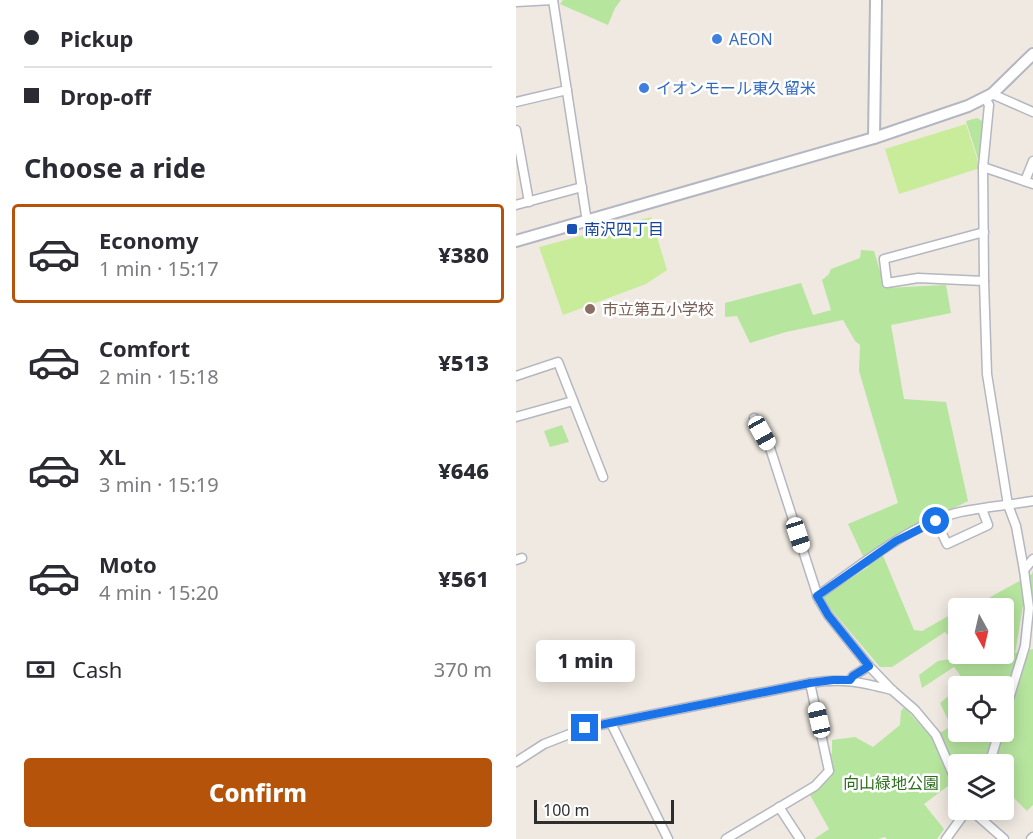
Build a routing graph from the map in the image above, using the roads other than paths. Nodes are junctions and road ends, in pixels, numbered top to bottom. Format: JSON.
{"nodes":[{"id":1,"x":553,"y":0,"type":"edge"},
{"id":2,"x":876,"y":0,"type":"edge"},
{"id":3,"x":516,"y":2,"type":"edge"},
{"id":4,"x":1033,"y":54,"type":"edge"},
{"id":5,"x":567,"y":90,"type":"junction"},
{"id":6,"x":988,"y":96,"type":"junction"},
{"id":7,"x":516,"y":102,"type":"edge"},
{"id":8,"x":1033,"y":112,"type":"edge"},
{"id":9,"x":516,"y":130,"type":"edge"},
{"id":10,"x":874,"y":138,"type":"junction"},
{"id":11,"x":1033,"y":161,"type":"edge"},
{"id":12,"x":983,"y":167,"type":"junction"},
{"id":13,"x":1029,"y":183,"type":"edge"},
{"id":14,"x":582,"y":187,"type":"junction"},
{"id":15,"x":529,"y":202,"type":"junction"},
{"id":16,"x":516,"y":205,"type":"edge"},
{"id":17,"x":587,"y":222,"type":"junction"},
{"id":18,"x":984,"y":232,"type":"junction"},
{"id":19,"x":516,"y":241,"type":"edge"},
{"id":20,"x":984,"y":281,"type":"junction"},
{"id":21,"x":516,"y":375,"type":"edge"},
{"id":22,"x":573,"y":401,"type":"junction"},
{"id":23,"x":516,"y":417,"type":"edge"},
{"id":24,"x":754,"y":418,"type":"dead end"},
{"id":25,"x":603,"y":477,"type":"dead end"},
{"id":26,"x":1033,"y":501,"type":"edge"},
{"id":27,"x":1008,"y":505,"type":"junction"},
{"id":28,"x":982,"y":509,"type":"junction"},
{"id":29,"x":936,"y":521,"type":"junction"},
{"id":30,"x":1033,"y":560,"type":"edge"},
{"id":31,"x":1024,"y":570,"type":"junction"},
{"id":32,"x":817,"y":596,"type":"junction"},
{"id":33,"x":1029,"y":615,"type":"junction"},
{"id":34,"x":1033,"y":624,"type":"edge"},
{"id":35,"x":1029,"y":645,"type":"edge"},
{"id":36,"x":869,"y":666,"type":"junction"},
{"id":37,"x":850,"y":680,"type":"junction"},
{"id":38,"x":810,"y":683,"type":"junction"},
{"id":39,"x":1014,"y":688,"type":"edge"},
{"id":40,"x":892,"y":690,"type":"junction"},
{"id":41,"x":611,"y":723,"type":"junction"},
{"id":42,"x":516,"y":762,"type":"edge"},
{"id":43,"x":948,"y":763,"type":"edge"},
{"id":44,"x":779,"y":807,"type":"junction"},
{"id":45,"x":961,"y":820,"type":"edge"},
{"id":46,"x":981,"y":820,"type":"edge"},
{"id":47,"x":668,"y":839,"type":"edge"},
{"id":48,"x":726,"y":839,"type":"edge"},
{"id":49,"x":801,"y":839,"type":"edge"},
{"id":50,"x":946,"y":839,"type":"edge"},
{"id":51,"x":1004,"y":839,"type":"edge"}],
"edges":[{"from":1,"to":3,"type":"street"},
{"from":1,"to":5,"type":"street"},
{"from":2,"to":10,"type":"street"},
{"from":4,"to":6,"type":"street"},
{"from":5,"to":7,"type":"street"},
{"from":5,"to":14,"type":"street"},
{"from":6,"to":8,"type":"street"},
{"from":6,"to":10,"type":"street"},
{"from":6,"to":12,"type":"street"},
{"from":9,"to":15,"type":"street"},
{"from":10,"to":17,"type":"street"},
{"from":11,"to":13,"type":"street"},
{"from":12,"to":13,"type":"street"},
{"from":12,"to":18,"type":"street"},
{"from":14,"to":15,"type":"street"},
{"from":14,"to":17,"type":"street"},
{"from":15,"to":16,"type":"street"},
{"from":17,"to":19,"type":"street"},
{"from":18,"to":20,"type":"street"},
{"from":18,"to":20,"type":"street"},
{"from":20,"to":27,"type":"street"},
{"from":21,"to":22,"type":"street"},
{"from":22,"to":23,"type":"street"},
{"from":22,"to":25,"type":"street"},
{"from":24,"to":32,"type":"street"},
{"from":26,"to":27,"type":"street"},
{"from":27,"to":28,"type":"street"},
{"from":27,"to":31,"type":"street"},
{"from":28,"to":29,"type":"street"},
{"from":28,"to":29,"type":"street"},
{"from":29,"to":32,"type":"street"},
{"from":30,"to":31,"type":"street"},
{"from":31,"to":33,"type":"street"},
{"from":32,"to":36,"type":"street"},
{"from":33,"to":34,"type":"street"},
{"from":33,"to":35,"type":"street"},
{"from":35,"to":39,"type":"street"},
{"from":36,"to":37,"type":"street"},
{"from":36,"to":40,"type":"street"},
{"from":37,"to":38,"type":"street"},
{"from":37,"to":40,"type":"street"},
{"from":38,"to":41,"type":"street"},
{"from":38,"to":44,"type":"street"},
{"from":40,"to":43,"type":"street"},
{"from":41,"to":42,"type":"street"},
{"from":41,"to":47,"type":"street"},
{"from":44,"to":48,"type":"street"},
{"from":44,"to":49,"type":"street"},
{"from":45,"to":50,"type":"street"},
{"from":46,"to":51,"type":"street"}]}
